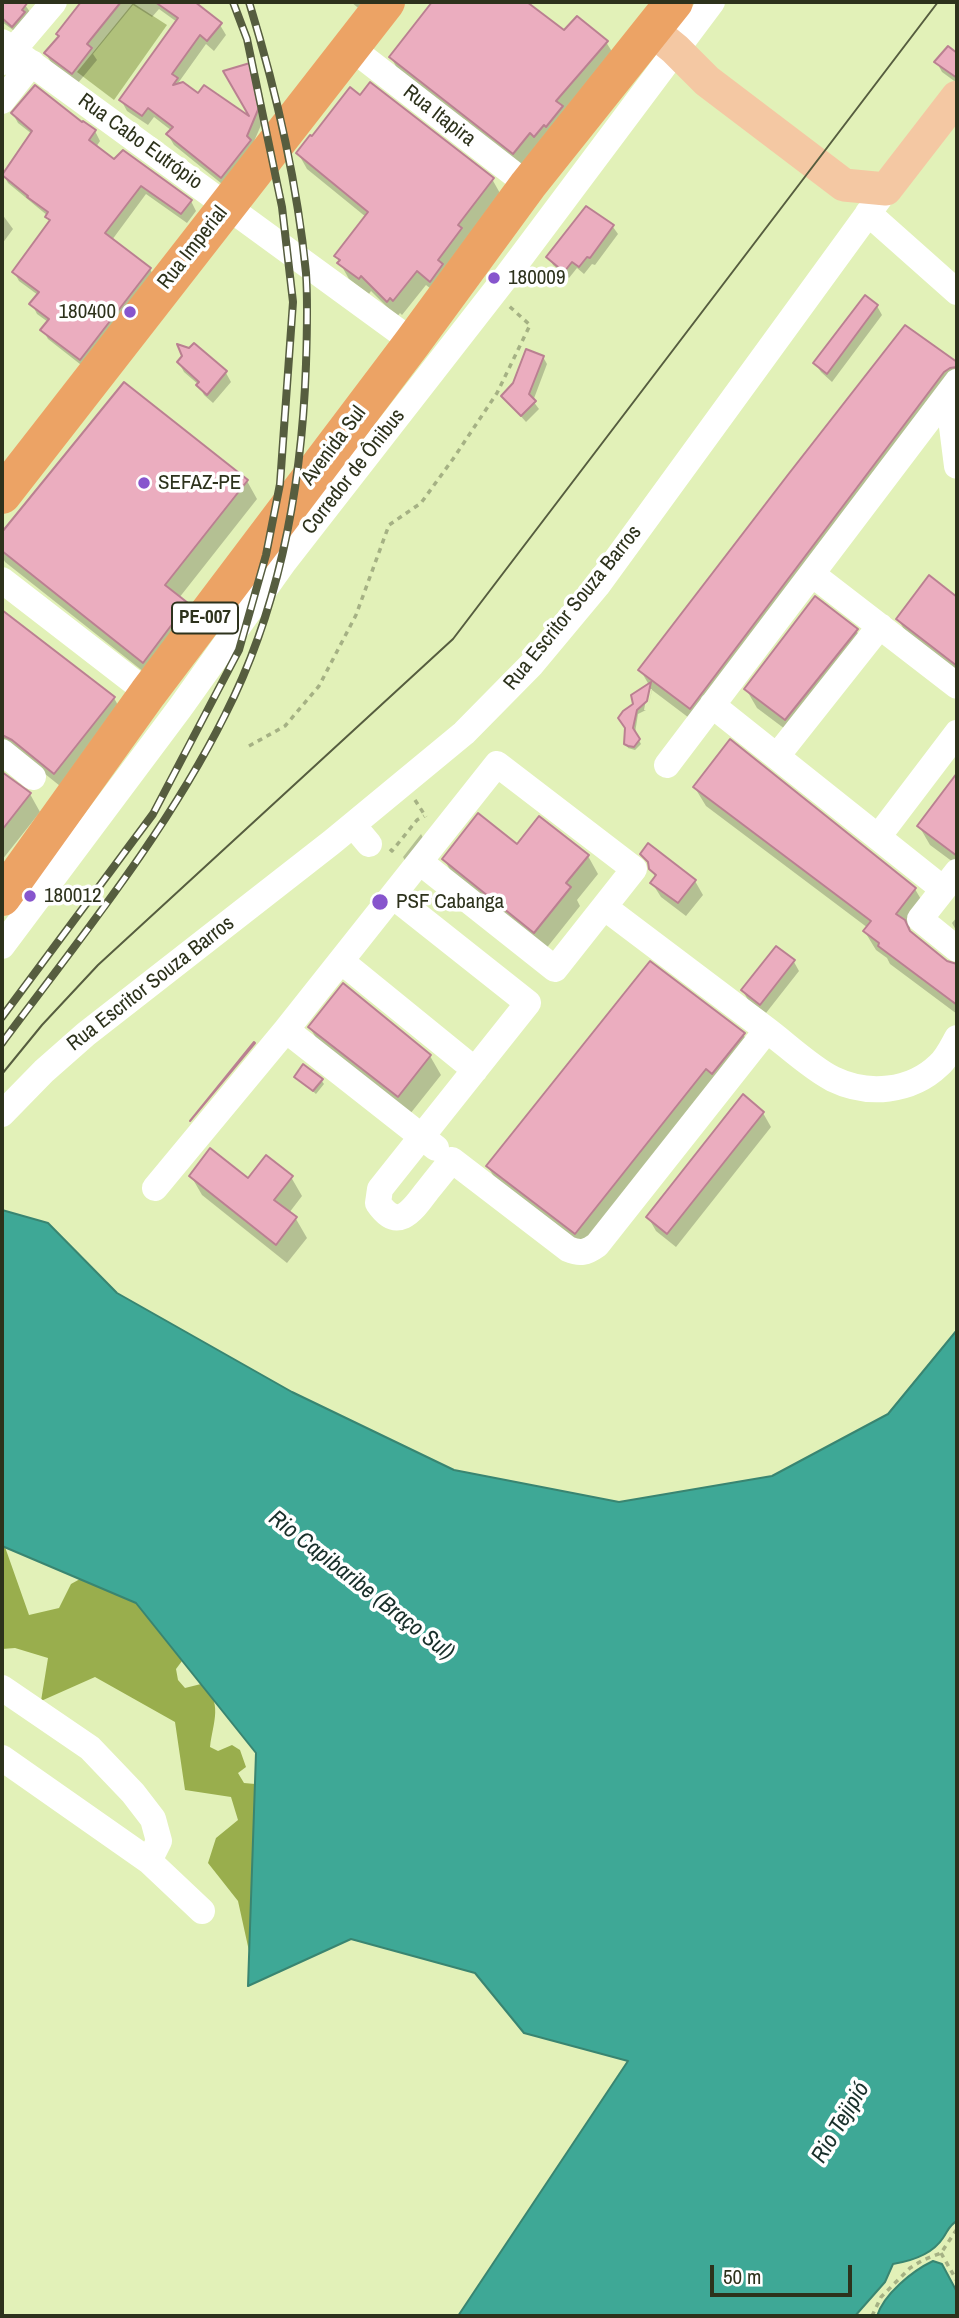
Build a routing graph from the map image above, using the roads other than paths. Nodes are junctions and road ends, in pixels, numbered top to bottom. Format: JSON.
{"nodes":[{"id":1,"x":54,"y":2,"type":"edge"},
{"id":2,"x":386,"y":2,"type":"edge"},
{"id":3,"x":712,"y":2,"type":"edge"},
{"id":4,"x":667,"y":27,"type":"edge"},
{"id":5,"x":350,"y":47,"type":"junction"},
{"id":6,"x":12,"y":55,"type":"edge"},
{"id":7,"x":957,"y":97,"type":"edge"},
{"id":8,"x":2,"y":101,"type":"edge"},
{"id":9,"x":528,"y":185,"type":"junction"},
{"id":10,"x":874,"y":197,"type":"junction"},
{"id":11,"x":225,"y":206,"type":"junction"},
{"id":12,"x":957,"y":292,"type":"edge"},
{"id":13,"x":413,"y":342,"type":"junction"},
{"id":14,"x":953,"y":388,"type":"edge"},
{"id":15,"x":956,"y":453,"type":"edge"},
{"id":16,"x":2,"y":495,"type":"edge"},
{"id":17,"x":812,"y":574,"type":"junction"},
{"id":18,"x":2,"y":580,"type":"edge"},
{"id":19,"x":880,"y":626,"type":"junction"},
{"id":20,"x":957,"y":686,"type":"edge"},
{"id":21,"x":148,"y":693,"type":"junction"},
{"id":22,"x":712,"y":705,"type":"junction"},
{"id":23,"x":957,"y":733,"type":"edge"},
{"id":24,"x":2,"y":752,"type":"edge"},
{"id":25,"x":777,"y":756,"type":"junction"},
{"id":26,"x":667,"y":765,"type":"dead end"},
{"id":27,"x":33,"y":777,"type":"dead end"},
{"id":28,"x":878,"y":837,"type":"junction"},
{"id":29,"x":420,"y":862,"type":"junction"},
{"id":30,"x":950,"y":880,"type":"edge"},
{"id":31,"x":2,"y":897,"type":"edge"},
{"id":32,"x":393,"y":897,"type":"junction"},
{"id":33,"x":604,"y":907,"type":"junction"},
{"id":34,"x":2,"y":946,"type":"edge"},
{"id":35,"x":957,"y":949,"type":"edge"},
{"id":36,"x":341,"y":961,"type":"junction"},
{"id":37,"x":555,"y":969,"type":"junction"},
{"id":38,"x":528,"y":1003,"type":"junction"},
{"id":39,"x":286,"y":1030,"type":"junction"},
{"id":40,"x":767,"y":1030,"type":"junction"},
{"id":41,"x":957,"y":1038,"type":"edge"},
{"id":42,"x":475,"y":1070,"type":"junction"},
{"id":43,"x":2,"y":1114,"type":"edge"},
{"id":44,"x":421,"y":1138,"type":"junction"},
{"id":45,"x":452,"y":1160,"type":"junction"},
{"id":46,"x":155,"y":1188,"type":"dead end"},
{"id":47,"x":2,"y":1688,"type":"edge"},
{"id":48,"x":2,"y":1758,"type":"edge"},
{"id":49,"x":149,"y":1861,"type":"junction"},
{"id":50,"x":202,"y":1912,"type":"dead end"}],
"edges":[{"from":1,"to":6,"type":"street"},
{"from":2,"to":5,"type":"highway","name":"Rua Imperial"},
{"from":3,"to":4,"type":"street","name":"Corredor de Ônibus"},
{"from":4,"to":9,"type":"highway","name":"Avenida Sul","number":"PE-007"},
{"from":4,"to":10,"type":"main road"},
{"from":4,"to":34,"type":"street","name":"Corredor de Ônibus"},
{"from":5,"to":9,"type":"street","name":"Rua Itapira"},
{"from":5,"to":11,"type":"highway","name":"Rua Imperial"},
{"from":6,"to":8,"type":"street"},
{"from":6,"to":11,"type":"street","name":"Rua Cabo Eutrópio"},
{"from":7,"to":10,"type":"main road","name":"Rua Escritor Souza Barros"},
{"from":9,"to":13,"type":"highway","name":"Avenida Sul","number":"PE-007"},
{"from":10,"to":12,"type":"street"},
{"from":10,"to":43,"type":"street","name":"Rua Escritor Souza Barros"},
{"from":11,"to":13,"type":"street","name":"Rua Cabo Eutrópio"},
{"from":11,"to":16,"type":"highway","name":"Rua Imperial"},
{"from":13,"to":21,"type":"highway","name":"Avenida Sul","number":"PE-007"},
{"from":14,"to":15,"type":"street"},
{"from":14,"to":17,"type":"street"},
{"from":17,"to":19,"type":"street"},
{"from":17,"to":22,"type":"street"},
{"from":18,"to":21,"type":"street"},
{"from":19,"to":20,"type":"street"},
{"from":19,"to":25,"type":"street"},
{"from":21,"to":31,"type":"highway","name":"Avenida Sul","number":"PE-007"},
{"from":22,"to":25,"type":"street"},
{"from":22,"to":26,"type":"street"},
{"from":23,"to":28,"type":"street"},
{"from":24,"to":27,"type":"street"},
{"from":25,"to":28,"type":"street"},
{"from":28,"to":30,"type":"street"},
{"from":29,"to":32,"type":"street"},
{"from":29,"to":33,"type":"street"},
{"from":29,"to":37,"type":"street"},
{"from":30,"to":35,"type":"street"},
{"from":32,"to":36,"type":"street"},
{"from":32,"to":38,"type":"street"},
{"from":33,"to":37,"type":"street"},
{"from":33,"to":40,"type":"street"},
{"from":36,"to":39,"type":"street"},
{"from":36,"to":42,"type":"street"},
{"from":37,"to":38,"type":"street"},
{"from":38,"to":42,"type":"street"},
{"from":39,"to":44,"type":"street"},
{"from":39,"to":46,"type":"street"},
{"from":40,"to":41,"type":"street"},
{"from":40,"to":45,"type":"street"},
{"from":42,"to":44,"type":"street"},
{"from":44,"to":45,"type":"street"},
{"from":44,"to":45,"type":"street"},
{"from":47,"to":49,"type":"street"},
{"from":48,"to":49,"type":"street"},
{"from":49,"to":50,"type":"street"}]}
